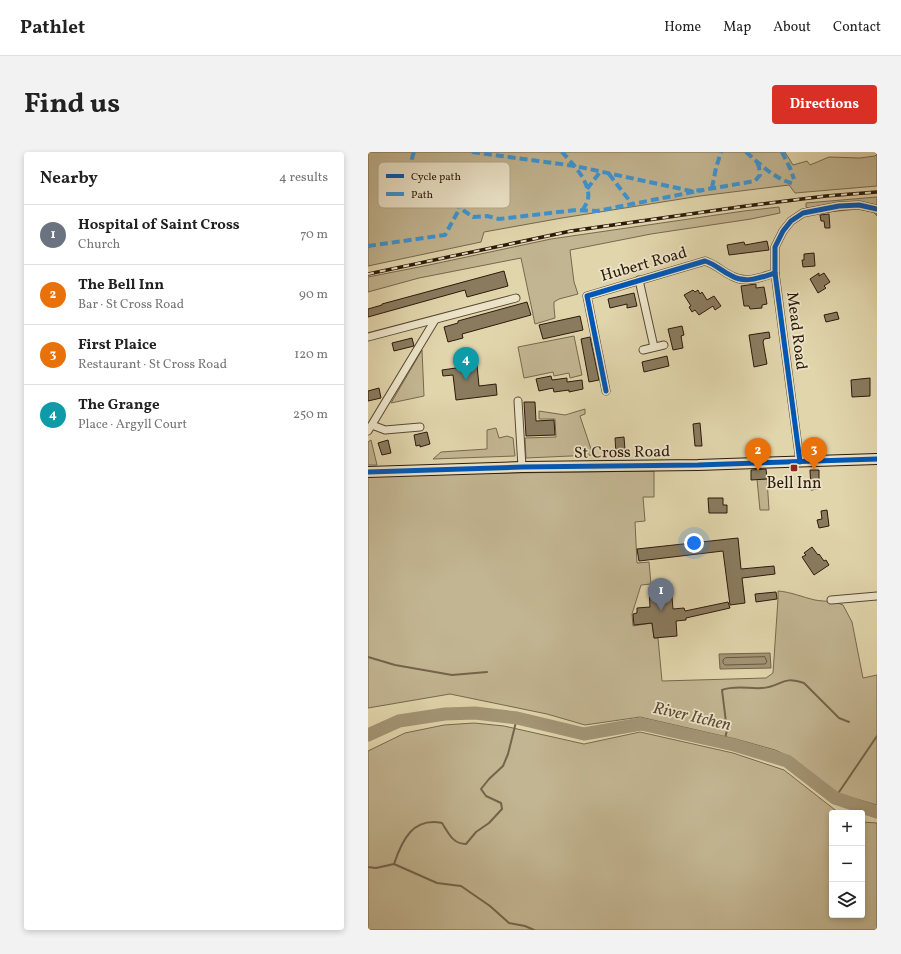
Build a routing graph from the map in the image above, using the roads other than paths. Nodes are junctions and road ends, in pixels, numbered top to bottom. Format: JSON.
{"nodes":[{"id":1,"x":877,"y":209,"type":"edge"},
{"id":2,"x":775,"y":273,"type":"junction"},
{"id":3,"x":639,"y":280,"type":"junction"},
{"id":4,"x":516,"y":298,"type":"dead end"},
{"id":5,"x":435,"y":320,"type":"junction"},
{"id":6,"x":368,"y":337,"type":"edge"},
{"id":7,"x":664,"y":345,"type":"dead end"},
{"id":8,"x":654,"y":347,"type":"junction"},
{"id":9,"x":643,"y":350,"type":"dead end"},
{"id":10,"x":606,"y":391,"type":"dead end"},
{"id":11,"x":518,"y":401,"type":"dead end"},
{"id":12,"x":420,"y":427,"type":"dead end"},
{"id":13,"x":370,"y":428,"type":"edge"},
{"id":14,"x":877,"y":459,"type":"edge"},
{"id":15,"x":800,"y":462,"type":"junction"},
{"id":16,"x":522,"y":467,"type":"junction"},
{"id":17,"x":368,"y":472,"type":"edge"},
{"id":18,"x":877,"y":596,"type":"edge"},
{"id":19,"x":831,"y":600,"type":"dead end"}],
"edges":[{"from":1,"to":2,"type":"street","name":"Mead Road"},
{"from":2,"to":3,"type":"street","name":"Hubert Road"},
{"from":2,"to":15,"type":"street","name":"Mead Road"},
{"from":3,"to":8,"type":"street","name":"Hubert Road"},
{"from":3,"to":10,"type":"street","name":"Hubert Road"},
{"from":4,"to":5,"type":"street"},
{"from":5,"to":6,"type":"street"},
{"from":5,"to":13,"type":"street"},
{"from":7,"to":8,"type":"street"},
{"from":8,"to":9,"type":"street"},
{"from":11,"to":16,"type":"street"},
{"from":12,"to":13,"type":"street"},
{"from":14,"to":15,"type":"main road","name":"St Cross Road"},
{"from":15,"to":16,"type":"main road","name":"St Cross Road"},
{"from":16,"to":17,"type":"main road","name":"St Cross Road"},
{"from":18,"to":19,"type":"street"}]}
